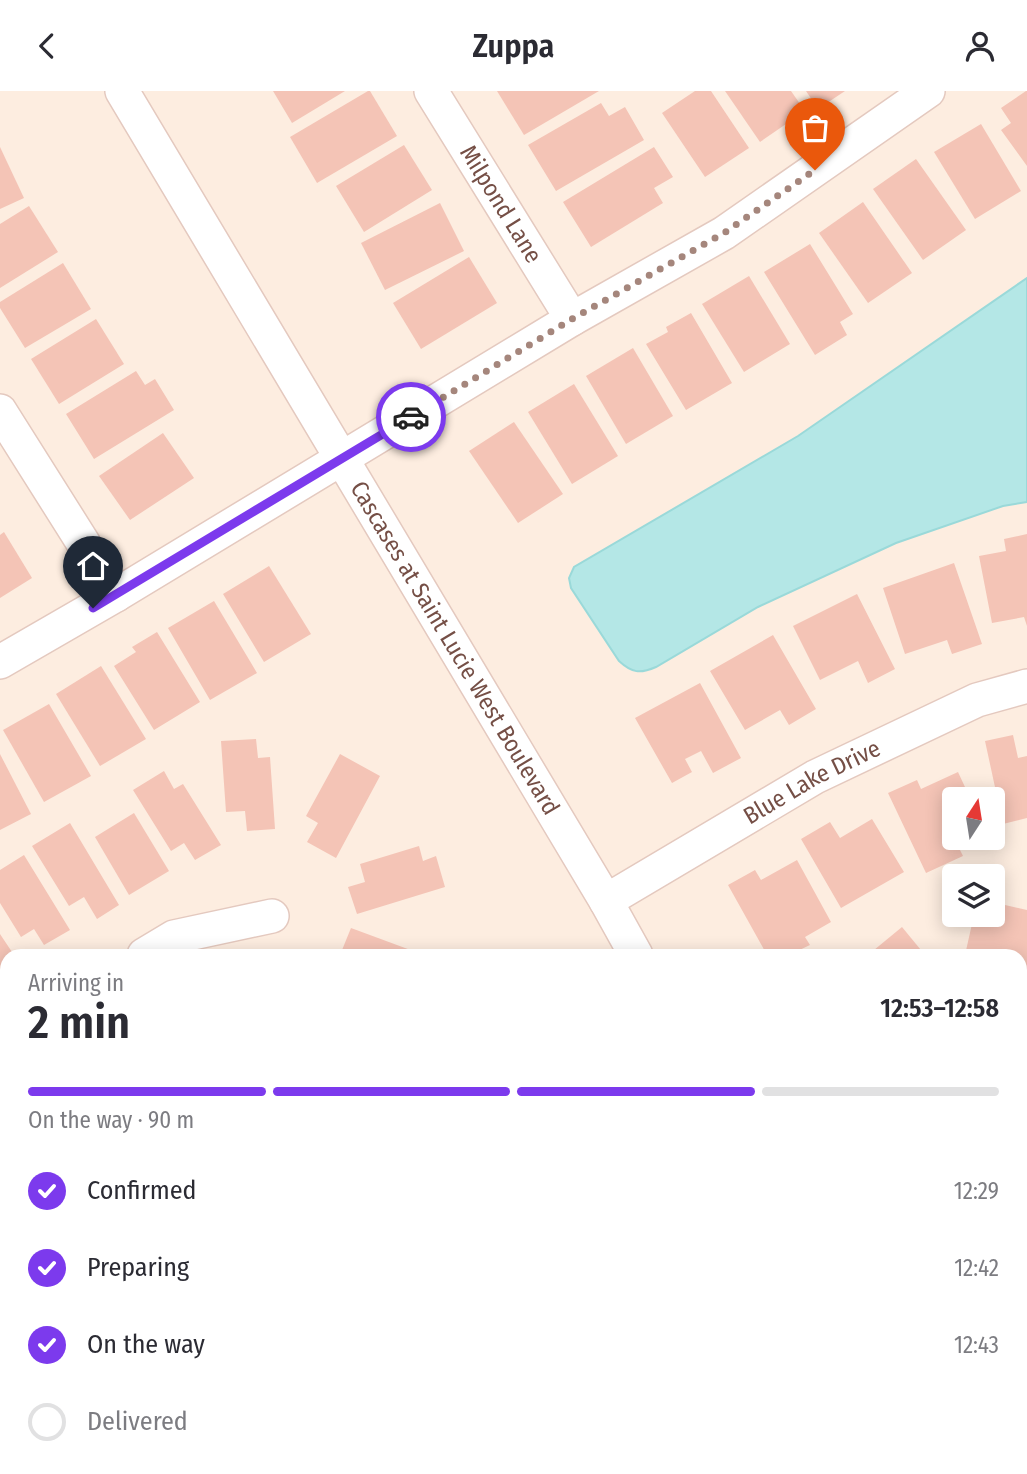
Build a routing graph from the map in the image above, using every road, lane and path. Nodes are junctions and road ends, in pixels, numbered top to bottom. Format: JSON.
{"nodes":[{"id":1,"x":122,"y":91,"type":"edge"},
{"id":2,"x":430,"y":91,"type":"edge"},
{"id":3,"x":928,"y":91,"type":"edge"},
{"id":4,"x":572,"y":319,"type":"junction"},
{"id":5,"x":0,"y":411,"type":"edge"},
{"id":6,"x":342,"y":459,"type":"junction"},
{"id":7,"x":116,"y":595,"type":"junction"},
{"id":8,"x":0,"y":662,"type":"edge"},
{"id":9,"x":1027,"y":686,"type":"edge"},
{"id":10,"x":606,"y":901,"type":"junction"},
{"id":11,"x":272,"y":916,"type":"dead end"},
{"id":12,"x":154,"y":949,"type":"edge"},
{"id":13,"x":632,"y":949,"type":"edge"}],
"edges":[{"from":1,"to":6,"type":"street","name":"Cascases at Saint Lucie West Boulevard"},
{"from":2,"to":4,"type":"street","name":"Milpond Lane"},
{"from":3,"to":4,"type":"street"},
{"from":4,"to":6,"type":"street"},
{"from":5,"to":7,"type":"street"},
{"from":6,"to":7,"type":"street"},
{"from":6,"to":10,"type":"street","name":"Cascases at Saint Lucie West Boulevard"},
{"from":7,"to":8,"type":"street"},
{"from":9,"to":10,"type":"street","name":"Blue Lake Drive"},
{"from":10,"to":13,"type":"street","name":"Cascases at Saint Lucie West Boulevard"},
{"from":11,"to":12,"type":"street"}]}
